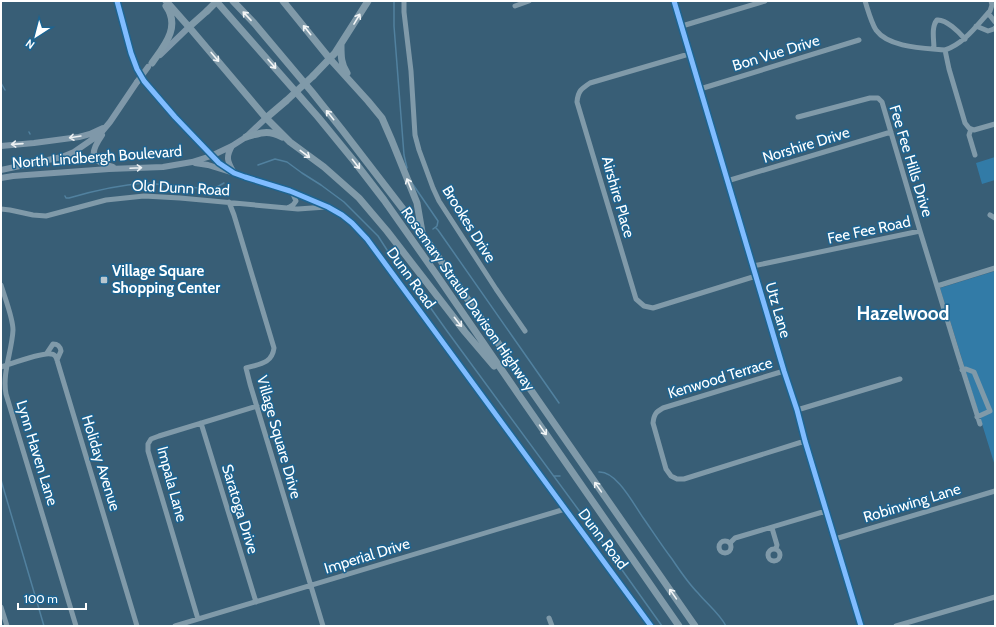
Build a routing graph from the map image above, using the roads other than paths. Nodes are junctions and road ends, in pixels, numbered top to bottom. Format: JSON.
{"nodes":[{"id":1,"x":117,"y":1,"type":"edge"},
{"id":2,"x":164,"y":1,"type":"edge"},
{"id":3,"x":217,"y":1,"type":"edge"},
{"id":4,"x":233,"y":1,"type":"edge"},
{"id":5,"x":283,"y":1,"type":"edge"},
{"id":6,"x":368,"y":1,"type":"edge"},
{"id":7,"x":404,"y":1,"type":"edge"},
{"id":8,"x":529,"y":1,"type":"edge"},
{"id":9,"x":674,"y":1,"type":"edge"},
{"id":10,"x":765,"y":1,"type":"edge"},
{"id":11,"x":865,"y":1,"type":"edge"},
{"id":12,"x":991,"y":1,"type":"edge"},
{"id":13,"x":515,"y":6,"type":"dead end"},
{"id":14,"x":988,"y":13,"type":"junction"},
{"id":15,"x":995,"y":22,"type":"edge"},
{"id":16,"x":682,"y":26,"type":"junction"},
{"id":17,"x":976,"y":26,"type":"junction"},
{"id":18,"x":190,"y":27,"type":"junction"},
{"id":19,"x":995,"y":28,"type":"edge"},
{"id":20,"x":965,"y":39,"type":"junction"},
{"id":21,"x":859,"y":40,"type":"dead end"},
{"id":22,"x":341,"y":44,"type":"junction"},
{"id":23,"x":934,"y":49,"type":"junction"},
{"id":24,"x":945,"y":50,"type":"junction"},
{"id":25,"x":689,"y":54,"type":"junction"},
{"id":26,"x":330,"y":59,"type":"junction"},
{"id":27,"x":150,"y":65,"type":"junction"},
{"id":28,"x":354,"y":85,"type":"junction"},
{"id":29,"x":700,"y":89,"type":"junction"},
{"id":30,"x":798,"y":117,"type":"dead end"},
{"id":31,"x":266,"y":118,"type":"junction"},
{"id":32,"x":110,"y":122,"type":"junction"},
{"id":33,"x":995,"y":124,"type":"edge"},
{"id":34,"x":971,"y":129,"type":"junction"},
{"id":35,"x":279,"y":131,"type":"junction"},
{"id":36,"x":891,"y":132,"type":"junction"},
{"id":37,"x":246,"y":137,"type":"junction"},
{"id":38,"x":287,"y":140,"type":"junction"},
{"id":39,"x":1,"y":146,"type":"edge"},
{"id":40,"x":232,"y":146,"type":"junction"},
{"id":41,"x":975,"y":155,"type":"dead end"},
{"id":42,"x":211,"y":156,"type":"junction"},
{"id":43,"x":192,"y":162,"type":"junction"},
{"id":44,"x":118,"y":169,"type":"junction"},
{"id":45,"x":1,"y":170,"type":"edge"},
{"id":46,"x":234,"y":173,"type":"junction"},
{"id":47,"x":1,"y":178,"type":"edge"},
{"id":48,"x":727,"y":181,"type":"junction"},
{"id":49,"x":290,"y":191,"type":"junction"},
{"id":50,"x":310,"y":199,"type":"junction"},
{"id":51,"x":229,"y":202,"type":"junction"},
{"id":52,"x":328,"y":207,"type":"junction"},
{"id":53,"x":288,"y":208,"type":"junction"},
{"id":54,"x":1,"y":209,"type":"edge"},
{"id":55,"x":298,"y":209,"type":"junction"},
{"id":56,"x":920,"y":231,"type":"junction"},
{"id":57,"x":422,"y":235,"type":"junction"},
{"id":58,"x":753,"y":266,"type":"junction"},
{"id":59,"x":995,"y":268,"type":"edge"},
{"id":60,"x":756,"y":276,"type":"junction"},
{"id":61,"x":1,"y":285,"type":"edge"},
{"id":62,"x":936,"y":286,"type":"junction"},
{"id":63,"x":525,"y":331,"type":"dead end"},
{"id":64,"x":47,"y":353,"type":"junction"},
{"id":65,"x":58,"y":360,"type":"junction"},
{"id":66,"x":8,"y":365,"type":"junction"},
{"id":67,"x":1,"y":367,"type":"edge"},
{"id":68,"x":962,"y":370,"type":"junction"},
{"id":69,"x":784,"y":371,"type":"junction"},
{"id":70,"x":900,"y":379,"type":"dead end"},
{"id":71,"x":521,"y":398,"type":"junction"},
{"id":72,"x":257,"y":406,"type":"junction"},
{"id":73,"x":797,"y":410,"type":"junction"},
{"id":74,"x":977,"y":417,"type":"junction"},
{"id":75,"x":201,"y":423,"type":"junction"},
{"id":76,"x":980,"y":424,"type":"dead end"},
{"id":77,"x":805,"y":441,"type":"junction"},
{"id":78,"x":995,"y":490,"type":"edge"},
{"id":79,"x":565,"y":509,"type":"junction"},
{"id":80,"x":826,"y":511,"type":"junction"},
{"id":81,"x":772,"y":528,"type":"junction"},
{"id":82,"x":835,"y":538,"type":"junction"},
{"id":83,"x":730,"y":543,"type":"dead end"},
{"id":84,"x":776,"y":549,"type":"dead end"},
{"id":85,"x":310,"y":586,"type":"junction"},
{"id":86,"x":995,"y":597,"type":"edge"},
{"id":87,"x":256,"y":602,"type":"junction"},
{"id":88,"x":1,"y":607,"type":"edge"},
{"id":89,"x":550,"y":618,"type":"dead end"},
{"id":90,"x":198,"y":619,"type":"junction"},
{"id":91,"x":7,"y":626,"type":"edge"},
{"id":92,"x":76,"y":626,"type":"edge"},
{"id":93,"x":137,"y":626,"type":"edge"},
{"id":94,"x":175,"y":626,"type":"edge"},
{"id":95,"x":323,"y":626,"type":"edge"},
{"id":96,"x":552,"y":626,"type":"edge"},
{"id":97,"x":651,"y":626,"type":"edge"},
{"id":98,"x":679,"y":626,"type":"edge"},
{"id":99,"x":695,"y":626,"type":"edge"},
{"id":100,"x":861,"y":626,"type":"edge"},
{"id":101,"x":896,"y":626,"type":"edge"}],
"edges":[{"from":1,"to":42,"type":"street","name":"Dunn Road"},
{"from":2,"to":18,"type":"highway"},
{"from":2,"to":27,"type":"highway"},
{"from":3,"to":18,"type":"highway","name":"North Lindbergh Boulevard","bridge":true},
{"from":3,"to":71,"type":"highway","name":"Rosemary Straub Davison Highway","one_way":true},
{"from":57,"to":4,"type":"highway","name":"Rosemary Straub Davison Highway","one_way":true},
{"from":26,"to":5,"type":"highway","one_way":true},
{"from":22,"to":6,"type":"highway","name":"North Lindbergh Boulevard","one_way":true},
{"from":7,"to":63,"type":"street","name":"Brookes Drive"},
{"from":8,"to":13,"type":"street"},
{"from":9,"to":16,"type":"street","name":"Utz Lane"},
{"from":10,"to":16,"type":"street"},
{"from":11,"to":23,"type":"street"},
{"from":12,"to":14,"type":"street"},
{"from":14,"to":15,"type":"street"},
{"from":14,"to":17,"type":"street"},
{"from":16,"to":25,"type":"street","name":"Utz Lane"},
{"from":17,"to":19,"type":"street"},
{"from":17,"to":20,"type":"street"},
{"from":18,"to":27,"type":"main road","name":"North Lindbergh Boulevard"},
{"from":18,"to":31,"type":"highway","one_way":true},
{"from":20,"to":23,"type":"street"},
{"from":20,"to":24,"type":"street"},
{"from":21,"to":29,"type":"street","name":"Bon Vue Drive"},
{"from":22,"to":26,"type":"highway","name":"North Lindbergh Boulevard"},
{"from":22,"to":28,"type":"highway"},
{"from":23,"to":24,"type":"street"},
{"from":24,"to":34,"type":"street"},
{"from":25,"to":29,"type":"street","name":"Utz Lane"},
{"from":25,"to":60,"type":"street","name":"Airshire Place"},
{"from":26,"to":28,"type":"highway"},
{"from":26,"to":31,"type":"highway","name":"North Lindbergh Boulevard","bridge":true},
{"from":27,"to":32,"type":"main road","name":"North Lindbergh Boulevard","bridge":true},
{"from":57,"to":28,"type":"highway","one_way":true},
{"from":29,"to":48,"type":"street","name":"Utz Lane"},
{"from":30,"to":36,"type":"street","name":"Fee Fee Hills Drive"},
{"from":31,"to":35,"type":"highway"},
{"from":31,"to":37,"type":"main road","name":"North Lindbergh Boulevard"},
{"from":32,"to":39,"type":"main road","one_way":true},
{"from":32,"to":44,"type":"main road"},
{"from":32,"to":45,"type":"main road","name":"North Lindbergh Boulevard"},
{"from":33,"to":34,"type":"street"},
{"from":34,"to":41,"type":"street"},
{"from":35,"to":37,"type":"highway"},
{"from":35,"to":38,"type":"highway"},
{"from":36,"to":48,"type":"street","name":"Norshire Drive"},
{"from":36,"to":56,"type":"street","name":"Fee Fee Hills Drive"},
{"from":37,"to":38,"type":"highway"},
{"from":37,"to":40,"type":"main road","name":"North Lindbergh Boulevard"},
{"from":38,"to":71,"type":"highway","one_way":true},
{"from":40,"to":42,"type":"main road","name":"North Lindbergh Boulevard"},
{"from":40,"to":46,"type":"main road"},
{"from":42,"to":43,"type":"main road","name":"North Lindbergh Boulevard"},
{"from":42,"to":46,"type":"street","name":"Dunn Road"},
{"from":44,"to":43,"type":"main road","name":"North Lindbergh Boulevard","one_way":true},
{"from":43,"to":46,"type":"main road"},
{"from":44,"to":47,"type":"main road","name":"North Lindbergh Boulevard"},
{"from":46,"to":49,"type":"street","name":"Dunn Road"},
{"from":48,"to":58,"type":"street","name":"Utz Lane"},
{"from":49,"to":50,"type":"street","name":"Dunn Road"},
{"from":49,"to":53,"type":"street"},
{"from":50,"to":52,"type":"street","name":"Dunn Road"},
{"from":50,"to":55,"type":"street"},
{"from":51,"to":53,"type":"street","name":"Old Dunn Road"},
{"from":51,"to":54,"type":"street","name":"Old Dunn Road"},
{"from":51,"to":72,"type":"street","name":"Village Square Drive"},
{"from":52,"to":55,"type":"street","name":"Old Dunn Road"},
{"from":52,"to":79,"type":"street","name":"Dunn Road"},
{"from":53,"to":55,"type":"street","name":"Old Dunn Road"},
{"from":56,"to":58,"type":"street","name":"Fee Fee Road"},
{"from":56,"to":62,"type":"street","name":"Fee Fee Road"},
{"from":99,"to":57,"type":"highway","name":"Rosemary Straub Davison Highway","one_way":true},
{"from":58,"to":60,"type":"street","name":"Utz Lane"},
{"from":59,"to":62,"type":"street"},
{"from":60,"to":69,"type":"street","name":"Utz Lane"},
{"from":61,"to":66,"type":"street","name":"Lynn Haven Lane"},
{"from":62,"to":68,"type":"street"},
{"from":64,"to":65,"type":"street"},
{"from":64,"to":65,"type":"street","name":"Holiday Avenue"},
{"from":64,"to":66,"type":"street"},
{"from":65,"to":93,"type":"street","name":"Holiday Avenue"},
{"from":66,"to":67,"type":"street"},
{"from":66,"to":92,"type":"street","name":"Lynn Haven Lane"},
{"from":68,"to":74,"type":"street"},
{"from":68,"to":74,"type":"street"},
{"from":69,"to":73,"type":"street","name":"Utz Lane"},
{"from":69,"to":77,"type":"street","name":"Kenwood Terrace"},
{"from":70,"to":73,"type":"street"},
{"from":71,"to":98,"type":"highway","name":"Rosemary Straub Davison Highway","one_way":true},
{"from":72,"to":75,"type":"street","name":"Impala Lane"},
{"from":72,"to":85,"type":"street","name":"Village Square Drive"},
{"from":73,"to":77,"type":"street","name":"Utz Lane"},
{"from":74,"to":76,"type":"street"},
{"from":75,"to":87,"type":"street","name":"Saratoga Drive"},
{"from":75,"to":90,"type":"street","name":"Impala Lane"},
{"from":77,"to":80,"type":"street","name":"Utz Lane"},
{"from":78,"to":82,"type":"street","name":"Robinwing Lane"},
{"from":79,"to":85,"type":"street","name":"Imperial Drive"},
{"from":79,"to":97,"type":"street","name":"Dunn Road"},
{"from":80,"to":81,"type":"street"},
{"from":80,"to":82,"type":"street","name":"Utz Lane"},
{"from":81,"to":83,"type":"street"},
{"from":81,"to":84,"type":"street"},
{"from":82,"to":100,"type":"street","name":"Utz Lane"},
{"from":85,"to":87,"type":"street","name":"Imperial Drive"},
{"from":85,"to":95,"type":"street","name":"Village Square Drive"},
{"from":86,"to":101,"type":"street"},
{"from":87,"to":90,"type":"street","name":"Imperial Drive"},
{"from":88,"to":91,"type":"street"},
{"from":89,"to":96,"type":"street"},
{"from":90,"to":94,"type":"street","name":"Imperial Drive"}]}
